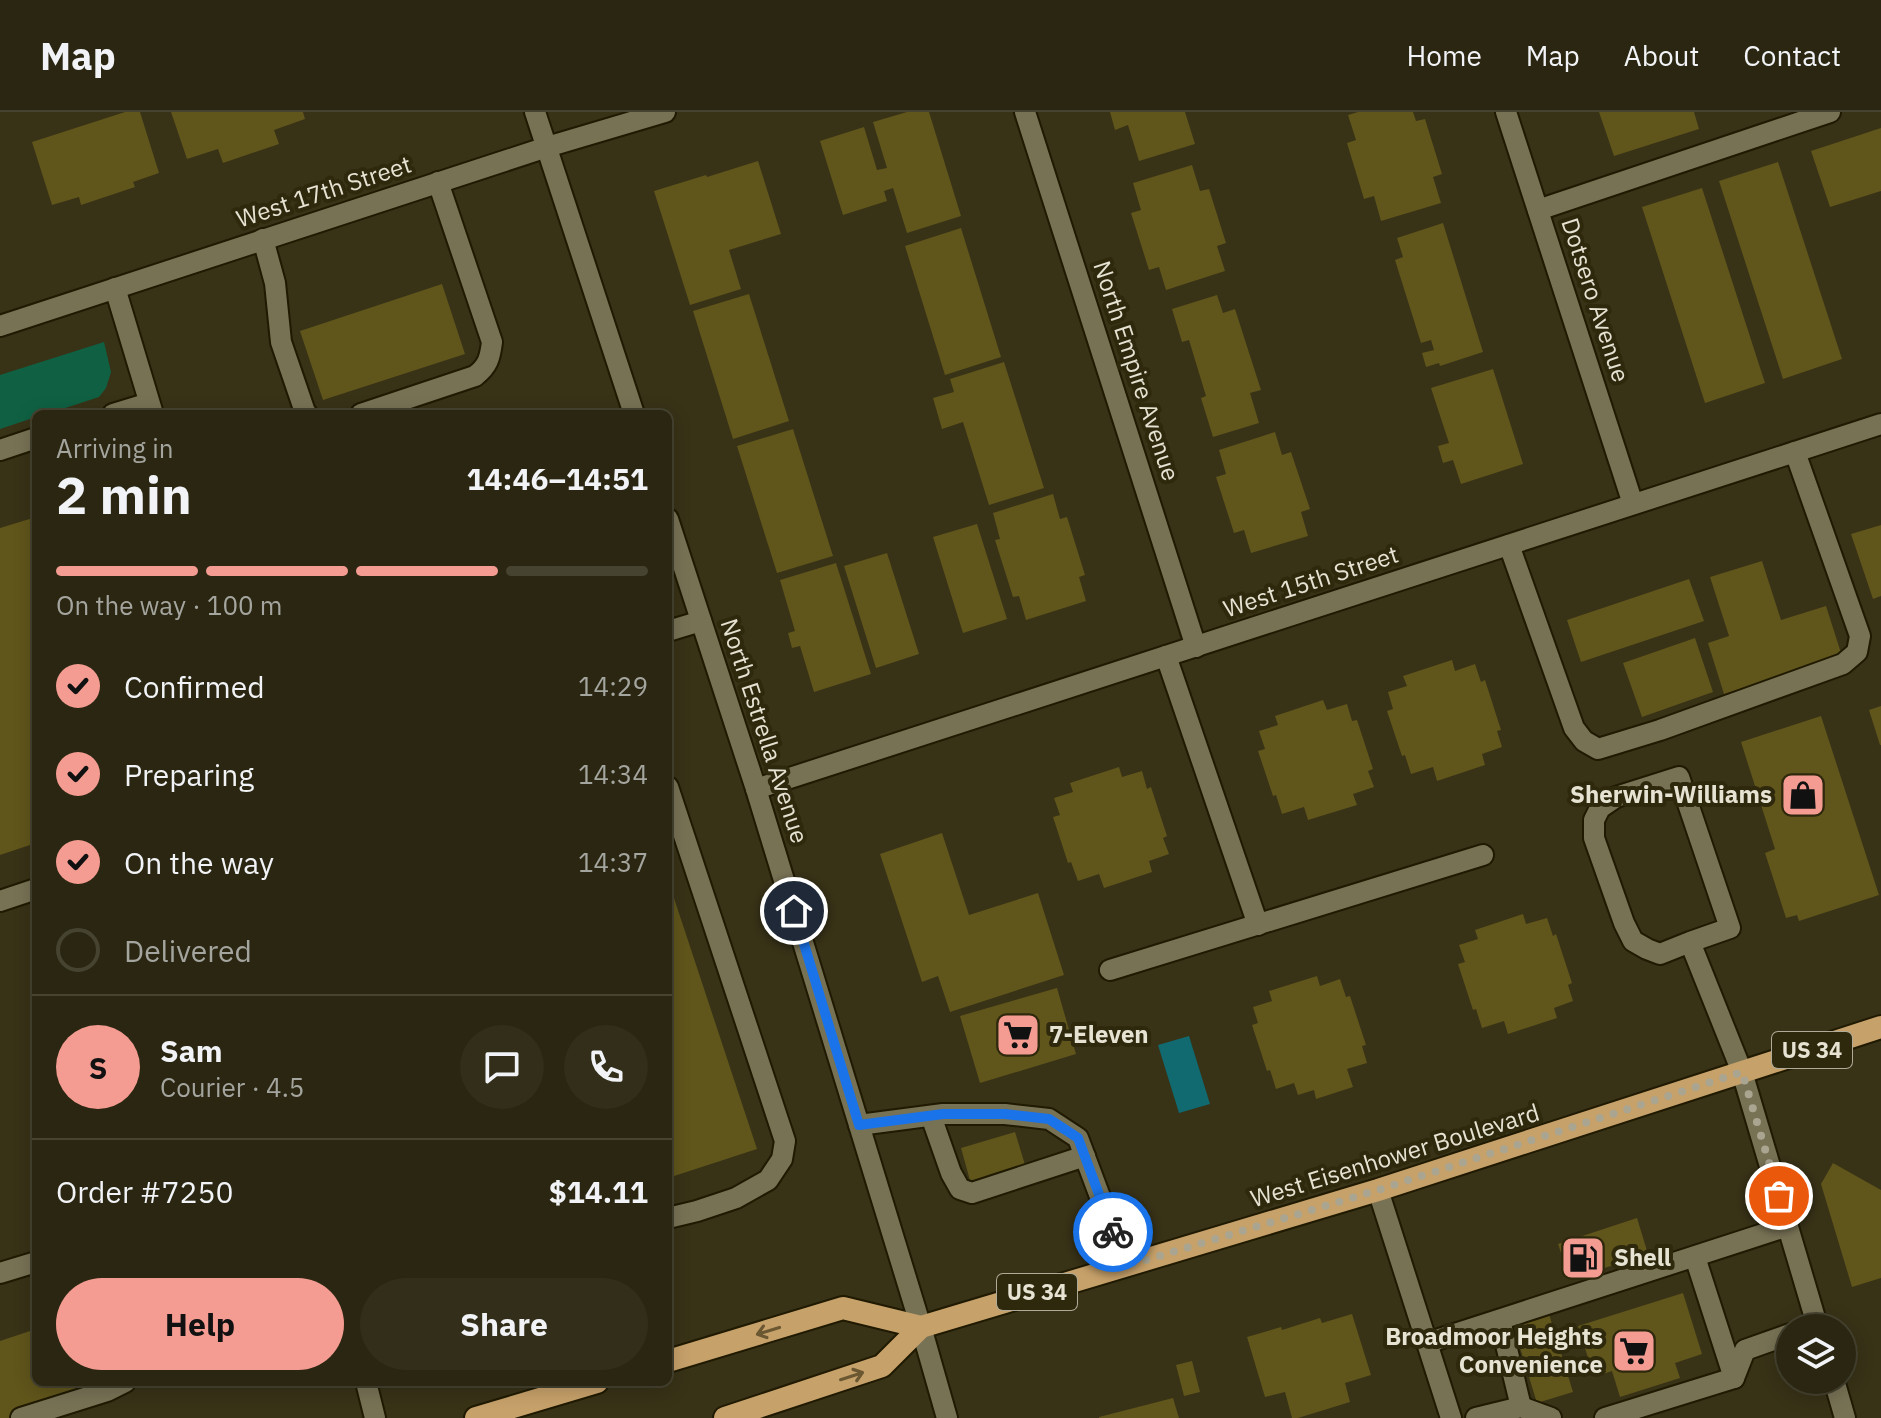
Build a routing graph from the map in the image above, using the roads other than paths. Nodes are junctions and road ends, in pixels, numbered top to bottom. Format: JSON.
{"nodes":[{"id":1,"x":535,"y":112,"type":"edge"},
{"id":2,"x":665,"y":112,"type":"edge"},
{"id":3,"x":1025,"y":112,"type":"edge"},
{"id":4,"x":1506,"y":112,"type":"edge"},
{"id":5,"x":1762,"y":112,"type":"edge"},
{"id":6,"x":1830,"y":112,"type":"edge"},
{"id":7,"x":1769,"y":133,"type":"junction"},
{"id":8,"x":547,"y":147,"type":"junction"},
{"id":9,"x":438,"y":182,"type":"junction"},
{"id":10,"x":1538,"y":210,"type":"junction"},
{"id":11,"x":263,"y":239,"type":"junction"},
{"id":12,"x":115,"y":288,"type":"junction"},
{"id":13,"x":0,"y":326,"type":"edge"},
{"id":14,"x":151,"y":408,"type":"edge"},
{"id":15,"x":306,"y":410,"type":"edge"},
{"id":16,"x":373,"y":410,"type":"edge"},
{"id":17,"x":633,"y":410,"type":"edge"},
{"id":18,"x":1881,"y":424,"type":"edge"},
{"id":19,"x":32,"y":439,"type":"edge"},
{"id":20,"x":0,"y":450,"type":"edge"},
{"id":21,"x":1795,"y":452,"type":"junction"},
{"id":22,"x":1633,"y":504,"type":"junction"},
{"id":23,"x":672,"y":531,"type":"edge"},
{"id":24,"x":1509,"y":545,"type":"junction"},
{"id":25,"x":701,"y":621,"type":"junction"},
{"id":26,"x":672,"y":630,"type":"edge"},
{"id":27,"x":1196,"y":647,"type":"junction"},
{"id":28,"x":1166,"y":656,"type":"junction"},
{"id":29,"x":756,"y":789,"type":"junction"},
{"id":30,"x":672,"y":799,"type":"edge"},
{"id":31,"x":1483,"y":855,"type":"dead end"},
{"id":32,"x":32,"y":890,"type":"edge"},
{"id":33,"x":0,"y":901,"type":"edge"},
{"id":34,"x":1258,"y":925,"type":"junction"},
{"id":35,"x":1690,"y":942,"type":"junction"},
{"id":36,"x":1110,"y":970,"type":"dead end"},
{"id":37,"x":1881,"y":1027,"type":"edge"},
{"id":38,"x":1742,"y":1072,"type":"junction"},
{"id":39,"x":931,"y":1116,"type":"junction"},
{"id":40,"x":859,"y":1125,"type":"junction"},
{"id":41,"x":1085,"y":1156,"type":"junction"},
{"id":42,"x":1378,"y":1190,"type":"junction"},
{"id":43,"x":672,"y":1217,"type":"edge"},
{"id":44,"x":1788,"y":1226,"type":"junction"},
{"id":45,"x":1695,"y":1257,"type":"junction"},
{"id":46,"x":32,"y":1263,"type":"edge"},
{"id":47,"x":1126,"y":1266,"type":"junction"},
{"id":48,"x":0,"y":1273,"type":"edge"},
{"id":49,"x":1811,"y":1314,"type":"edge"},
{"id":50,"x":1500,"y":1320,"type":"junction"},
{"id":51,"x":921,"y":1327,"type":"junction"},
{"id":52,"x":1776,"y":1339,"type":"edge"},
{"id":53,"x":1427,"y":1343,"type":"junction"},
{"id":54,"x":672,"y":1360,"type":"edge"},
{"id":55,"x":1734,"y":1378,"type":"junction"},
{"id":56,"x":117,"y":1386,"type":"edge"},
{"id":57,"x":367,"y":1386,"type":"edge"},
{"id":58,"x":584,"y":1386,"type":"edge"},
{"id":59,"x":1838,"y":1394,"type":"edge"},
{"id":60,"x":1521,"y":1407,"type":"junction"},
{"id":61,"x":21,"y":1418,"type":"edge"},
{"id":62,"x":375,"y":1418,"type":"edge"},
{"id":63,"x":476,"y":1418,"type":"edge"},
{"id":64,"x":725,"y":1418,"type":"edge"},
{"id":65,"x":947,"y":1418,"type":"edge"},
{"id":66,"x":1451,"y":1418,"type":"edge"},
{"id":67,"x":1476,"y":1418,"type":"edge"},
{"id":68,"x":1551,"y":1418,"type":"edge"},
{"id":69,"x":1605,"y":1418,"type":"edge"},
{"id":70,"x":1845,"y":1418,"type":"edge"}],
"edges":[{"from":1,"to":8,"type":"street"},
{"from":2,"to":8,"type":"street","name":"West 17th Street"},
{"from":3,"to":27,"type":"street","name":"North Empire Avenue"},
{"from":4,"to":10,"type":"street","name":"Dotsero Avenue"},
{"from":5,"to":7,"type":"street"},
{"from":6,"to":7,"type":"street"},
{"from":7,"to":10,"type":"street"},
{"from":8,"to":9,"type":"street","name":"West 17th Street"},
{"from":8,"to":17,"type":"street"},
{"from":9,"to":11,"type":"street","name":"West 17th Street"},
{"from":9,"to":16,"type":"street"},
{"from":10,"to":22,"type":"street","name":"Dotsero Avenue"},
{"from":11,"to":12,"type":"street","name":"West 17th Street"},
{"from":11,"to":15,"type":"street"},
{"from":12,"to":13,"type":"street","name":"West 17th Street"},
{"from":12,"to":14,"type":"street"},
{"from":18,"to":21,"type":"street","name":"West 15th Street"},
{"from":19,"to":20,"type":"street"},
{"from":21,"to":22,"type":"street","name":"West 15th Street"},
{"from":21,"to":24,"type":"street"},
{"from":22,"to":24,"type":"street","name":"West 15th Street"},
{"from":23,"to":25,"type":"street","name":"North Estrella Avenue"},
{"from":24,"to":27,"type":"street","name":"West 15th Street"},
{"from":25,"to":26,"type":"street"},
{"from":25,"to":29,"type":"street","name":"North Estrella Avenue"},
{"from":27,"to":28,"type":"street","name":"West 15th Street"},
{"from":28,"to":29,"type":"street","name":"West 15th Street"},
{"from":28,"to":34,"type":"street"},
{"from":29,"to":40,"type":"street","name":"North Estrella Avenue"},
{"from":30,"to":43,"type":"street"},
{"from":31,"to":34,"type":"street"},
{"from":32,"to":33,"type":"street"},
{"from":34,"to":36,"type":"street"},
{"from":35,"to":35,"type":"street"},
{"from":35,"to":38,"type":"street"},
{"from":37,"to":38,"type":"highway","name":"West Eisenhower Boulevard","number":"US 34"},
{"from":38,"to":42,"type":"highway","name":"West Eisenhower Boulevard","number":"US 34"},
{"from":38,"to":44,"type":"street"},
{"from":39,"to":40,"type":"street"},
{"from":39,"to":41,"type":"street"},
{"from":39,"to":41,"type":"street"},
{"from":40,"to":51,"type":"street","name":"North Estrella Avenue"},
{"from":41,"to":47,"type":"street"},
{"from":42,"to":47,"type":"highway","name":"West Eisenhower Boulevard","number":"US 34"},
{"from":42,"to":53,"type":"street"},
{"from":44,"to":45,"type":"street"},
{"from":44,"to":49,"type":"street"},
{"from":45,"to":50,"type":"street"},
{"from":45,"to":55,"type":"street"},
{"from":46,"to":48,"type":"street"},
{"from":47,"to":51,"type":"highway","name":"West Eisenhower Boulevard","number":"US 34"},
{"from":50,"to":53,"type":"street"},
{"from":50,"to":60,"type":"street"},
{"from":51,"to":54,"type":"highway","one_way":true},
{"from":64,"to":51,"type":"highway","name":"West Eisenhower Boulevard","number":"US 34","one_way":true},
{"from":51,"to":65,"type":"street","name":"North Estrella Avenue"},
{"from":52,"to":55,"type":"street"},
{"from":53,"to":66,"type":"street"},
{"from":55,"to":69,"type":"street"},
{"from":56,"to":61,"type":"street"},
{"from":57,"to":62,"type":"street"},
{"from":58,"to":63,"type":"highway"},
{"from":59,"to":70,"type":"street"},
{"from":60,"to":67,"type":"street"},
{"from":60,"to":68,"type":"street"}]}
